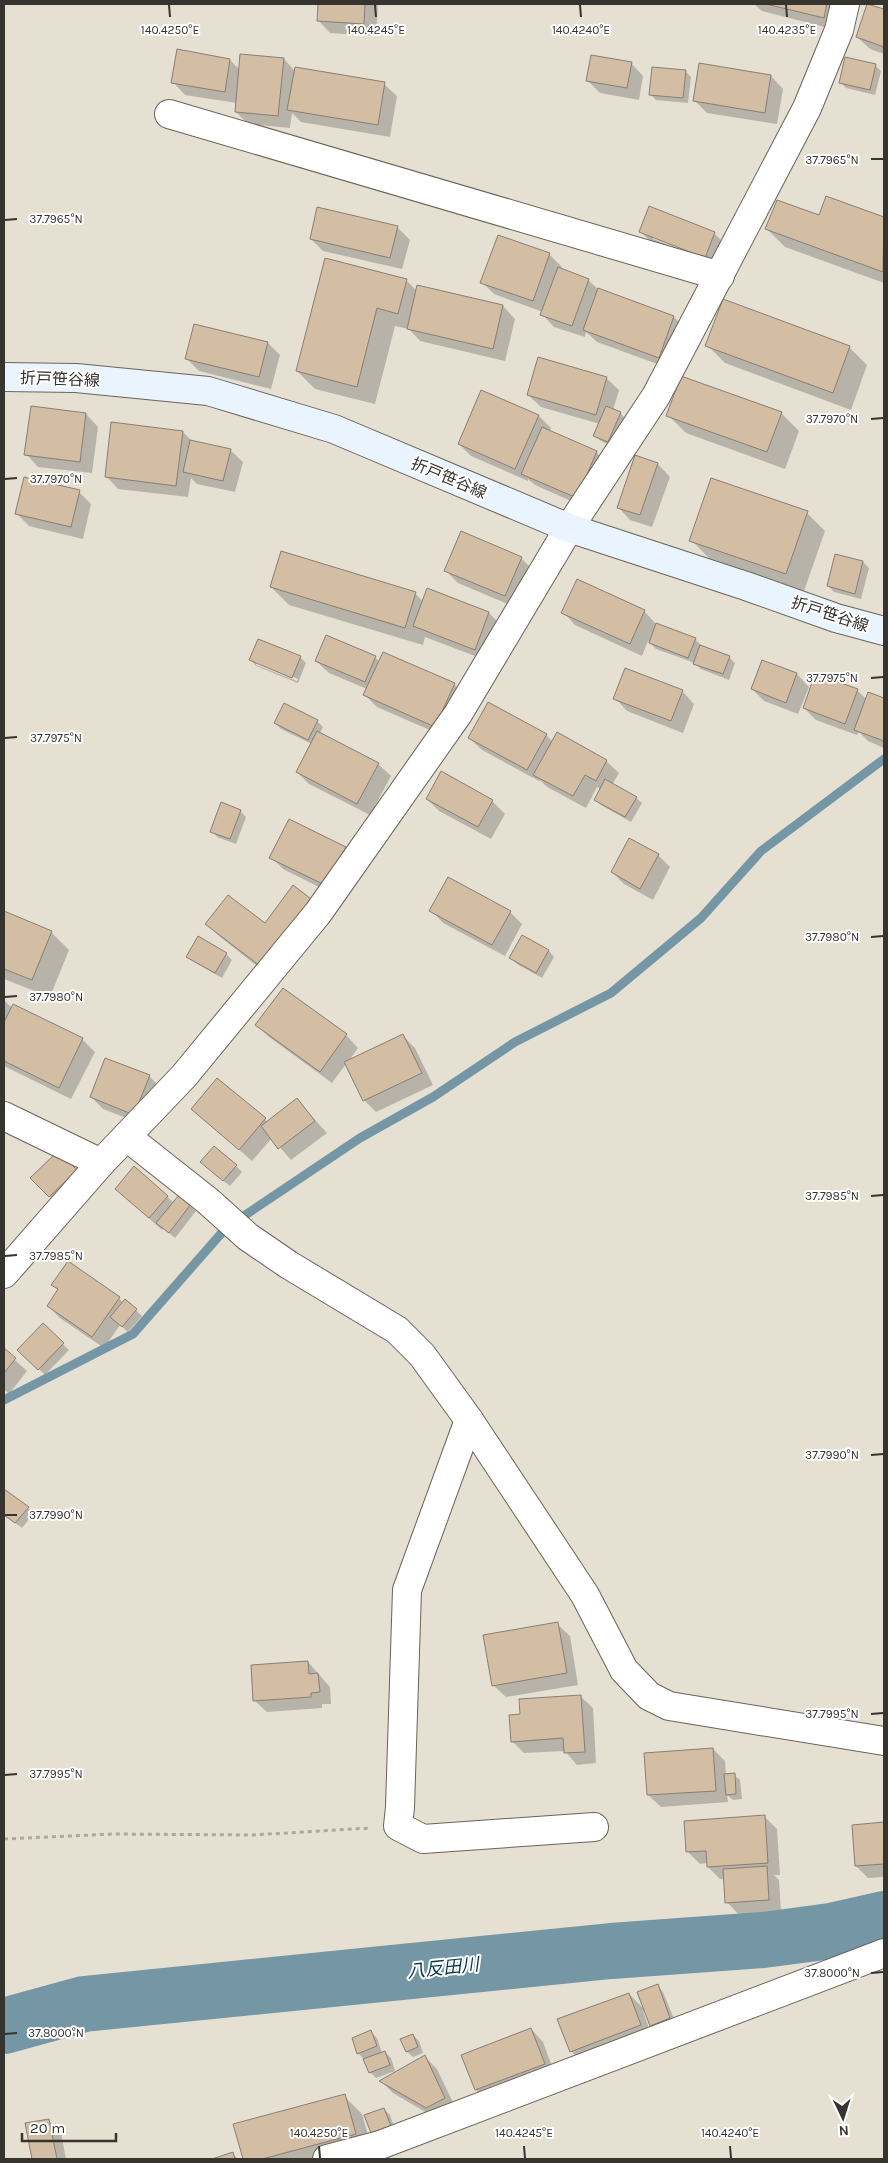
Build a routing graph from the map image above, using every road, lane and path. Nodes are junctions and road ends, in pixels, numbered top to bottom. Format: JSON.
{"nodes":[{"id":1,"x":845,"y":4,"type":"edge"},
{"id":2,"x":168,"y":114,"type":"dead end"},
{"id":3,"x":720,"y":276,"type":"junction"},
{"id":4,"x":4,"y":377,"type":"edge"},
{"id":5,"x":569,"y":528,"type":"junction"},
{"id":6,"x":884,"y":631,"type":"edge"},
{"id":7,"x":4,"y":1116,"type":"edge"},
{"id":8,"x":126,"y":1137,"type":"junction"},
{"id":9,"x":101,"y":1162,"type":"junction"},
{"id":10,"x":4,"y":1274,"type":"edge"},
{"id":11,"x":469,"y":1420,"type":"junction"},
{"id":12,"x":884,"y":1740,"type":"edge"},
{"id":13,"x":398,"y":1826,"type":"junction"},
{"id":14,"x":594,"y":1827,"type":"dead end"},
{"id":15,"x":4,"y":1839,"type":"edge"},
{"id":16,"x":884,"y":1953,"type":"edge"},
{"id":17,"x":327,"y":2159,"type":"edge"}],
"edges":[{"from":1,"to":3,"type":"street"},
{"from":2,"to":3,"type":"street"},
{"from":3,"to":5,"type":"street"},
{"from":4,"to":5,"type":"main road","name":"折戸笹谷線"},
{"from":5,"to":6,"type":"main road","name":"折戸笹谷線"},
{"from":5,"to":8,"type":"street"},
{"from":7,"to":9,"type":"street"},
{"from":8,"to":9,"type":"street"},
{"from":8,"to":11,"type":"street"},
{"from":9,"to":10,"type":"street"},
{"from":11,"to":12,"type":"street"},
{"from":11,"to":13,"type":"street"},
{"from":13,"to":14,"type":"street"},
{"from":13,"to":15,"type":"path"},
{"from":16,"to":17,"type":"street"}]}
